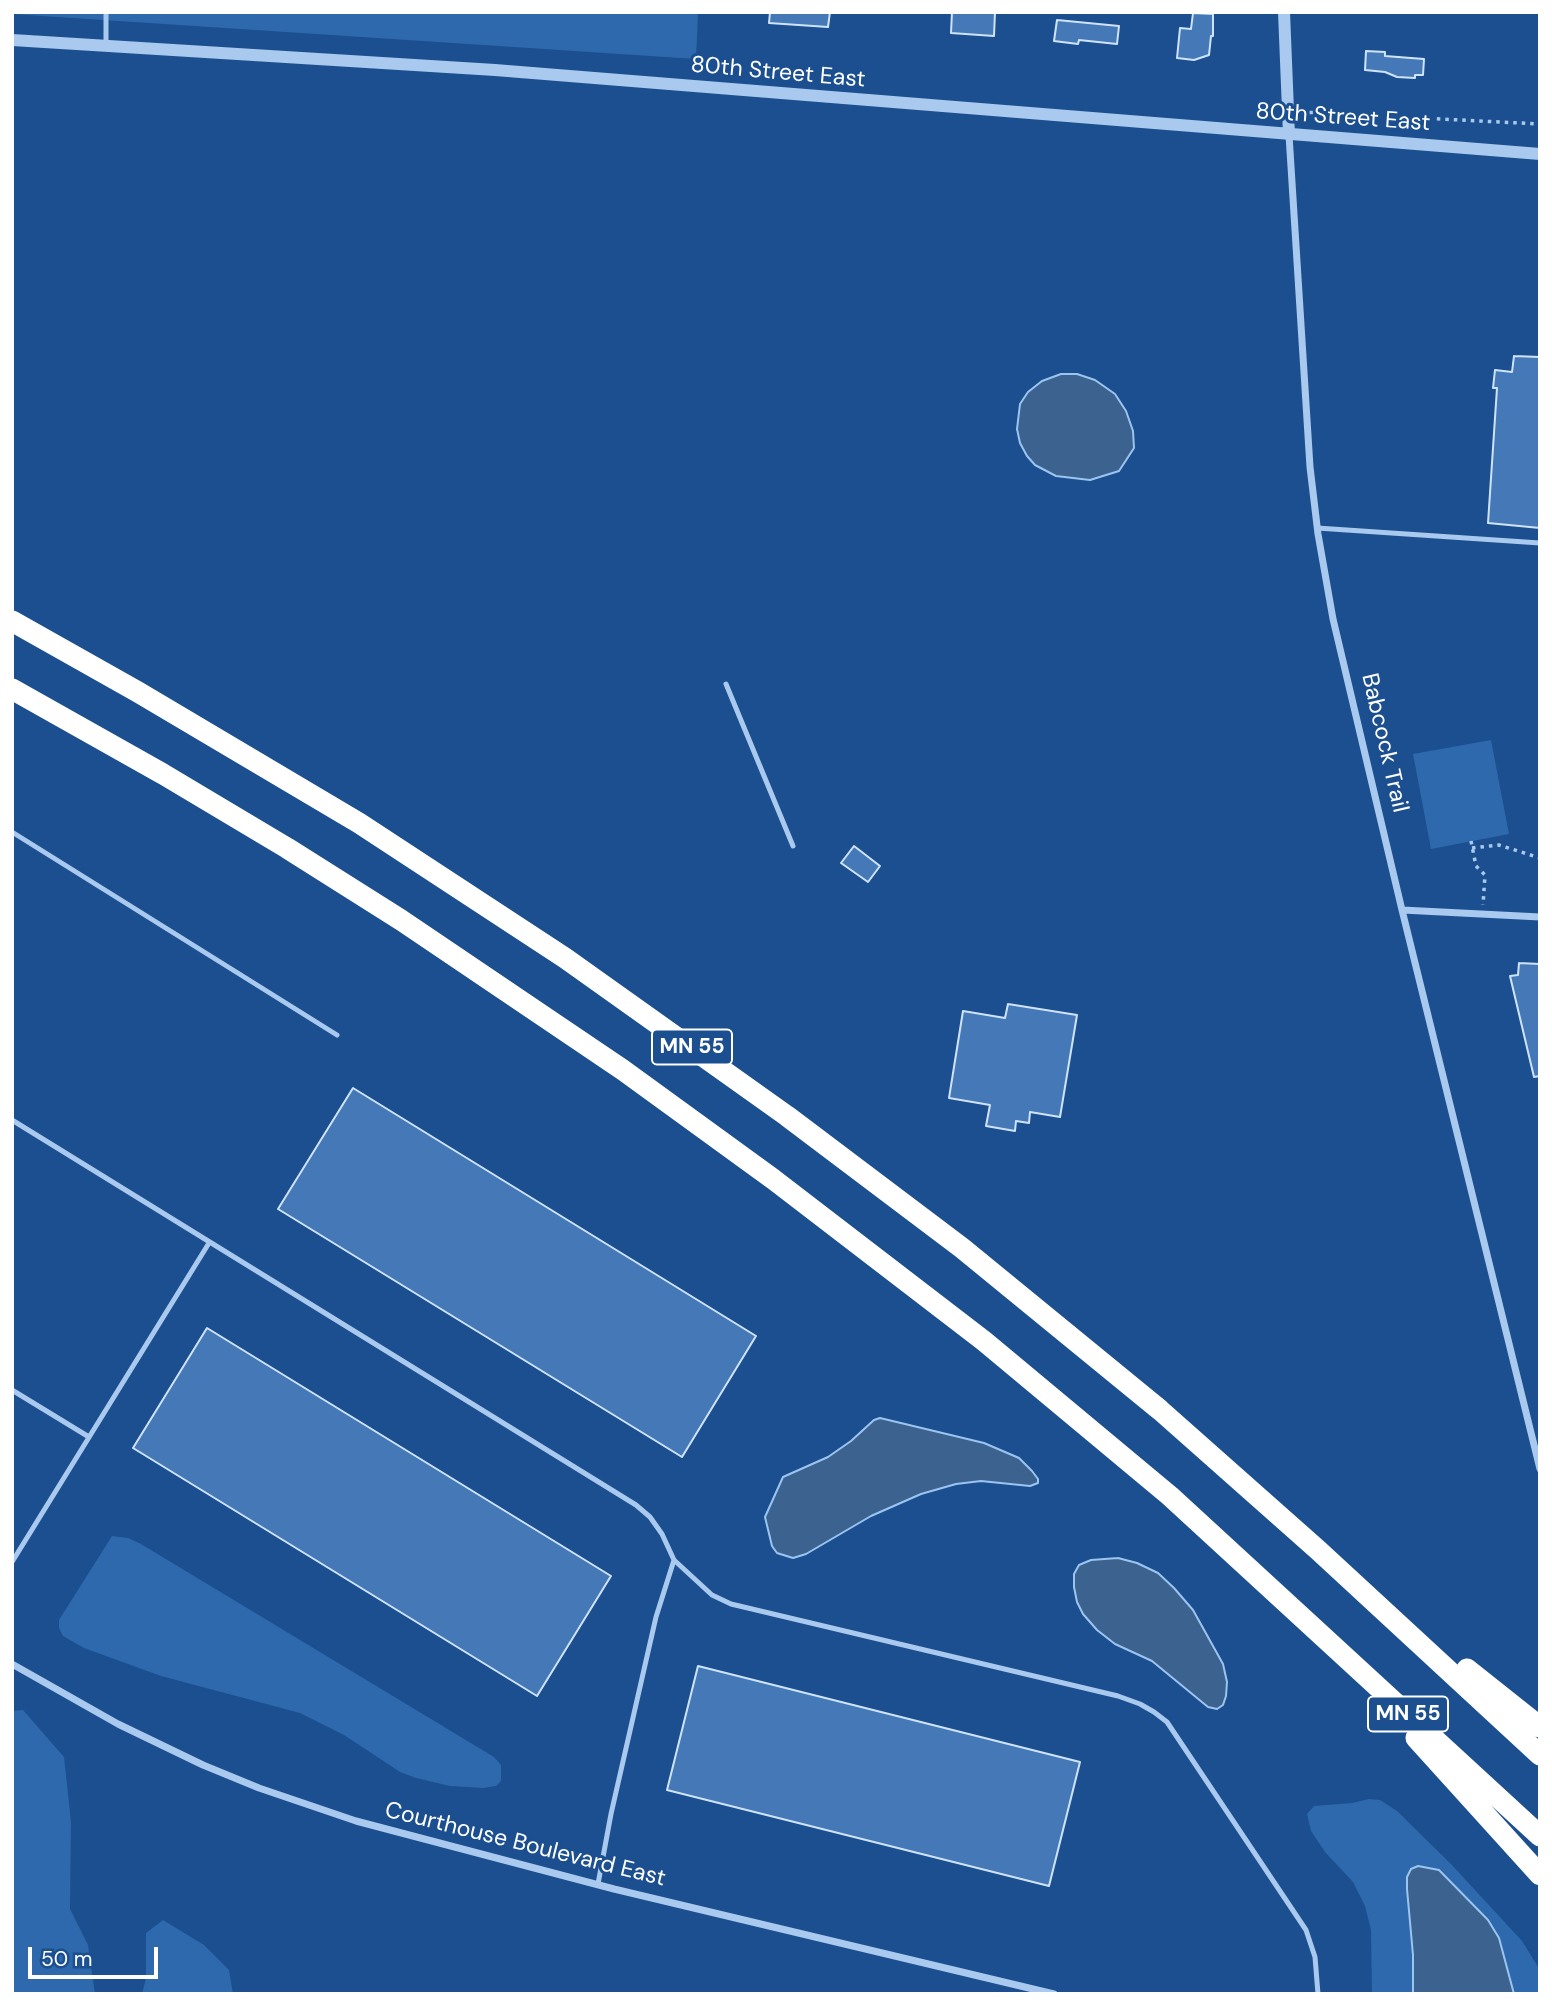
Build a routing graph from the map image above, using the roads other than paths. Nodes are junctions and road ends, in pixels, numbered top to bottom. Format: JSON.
{"nodes":[{"id":1,"x":106,"y":12,"type":"edge"},
{"id":2,"x":1284,"y":12,"type":"edge"},
{"id":3,"x":12,"y":40,"type":"edge"},
{"id":4,"x":106,"y":45,"type":"junction"},
{"id":5,"x":1289,"y":135,"type":"junction"},
{"id":6,"x":1540,"y":155,"type":"edge"},
{"id":7,"x":1317,"y":528,"type":"junction"},
{"id":8,"x":1540,"y":543,"type":"edge"},
{"id":9,"x":12,"y":621,"type":"edge"},
{"id":10,"x":726,"y":684,"type":"dead end"},
{"id":11,"x":12,"y":689,"type":"edge"},
{"id":12,"x":12,"y":832,"type":"edge"},
{"id":13,"x":793,"y":846,"type":"dead end"},
{"id":14,"x":1402,"y":910,"type":"junction"},
{"id":15,"x":1540,"y":917,"type":"edge"},
{"id":16,"x":337,"y":1035,"type":"dead end"},
{"id":17,"x":12,"y":1120,"type":"edge"},
{"id":18,"x":209,"y":1243,"type":"junction"},
{"id":19,"x":12,"y":1390,"type":"edge"},
{"id":20,"x":89,"y":1437,"type":"junction"},
{"id":21,"x":1540,"y":1469,"type":"edge"},
{"id":22,"x":1318,"y":1550,"type":"junction"},
{"id":23,"x":674,"y":1560,"type":"junction"},
{"id":24,"x":12,"y":1562,"type":"edge"},
{"id":25,"x":1277,"y":1592,"type":"junction"},
{"id":26,"x":12,"y":1664,"type":"edge"},
{"id":27,"x":1540,"y":1727,"type":"edge"},
{"id":28,"x":1540,"y":1755,"type":"edge"},
{"id":29,"x":1540,"y":1836,"type":"edge"},
{"id":30,"x":1540,"y":1875,"type":"edge"},
{"id":31,"x":598,"y":1884,"type":"junction"},
{"id":32,"x":1054,"y":1994,"type":"edge"},
{"id":33,"x":1318,"y":1994,"type":"edge"}],
"edges":[{"from":1,"to":4,"type":"lane"},
{"from":2,"to":5,"type":"street","name":"Babcock Trail"},
{"from":3,"to":4,"type":"street","name":"80th Street East"},
{"from":4,"to":5,"type":"street","name":"80th Street East"},
{"from":5,"to":6,"type":"street","name":"80th Street East"},
{"from":5,"to":7,"type":"street","name":"Babcock Trail"},
{"from":7,"to":8,"type":"lane"},
{"from":7,"to":14,"type":"street","name":"Babcock Trail"},
{"from":9,"to":22,"type":"highway","number":"MN 55"},
{"from":10,"to":13,"type":"lane"},
{"from":11,"to":25,"type":"highway","number":"MN 55"},
{"from":12,"to":16,"type":"lane"},
{"from":14,"to":15,"type":"street"},
{"from":14,"to":21,"type":"street","name":"Babcock Trail"},
{"from":17,"to":18,"type":"lane"},
{"from":18,"to":20,"type":"lane"},
{"from":18,"to":23,"type":"lane"},
{"from":19,"to":20,"type":"lane"},
{"from":20,"to":24,"type":"lane"},
{"from":22,"to":27,"type":"highway"},
{"from":22,"to":28,"type":"highway","number":"MN 55"},
{"from":23,"to":31,"type":"lane"},
{"from":23,"to":33,"type":"lane"},
{"from":25,"to":29,"type":"highway","number":"MN 55"},
{"from":25,"to":30,"type":"highway"},
{"from":26,"to":31,"type":"street","name":"Courthouse Boulevard East"},
{"from":31,"to":32,"type":"street","name":"Courthouse Boulevard East"}]}
